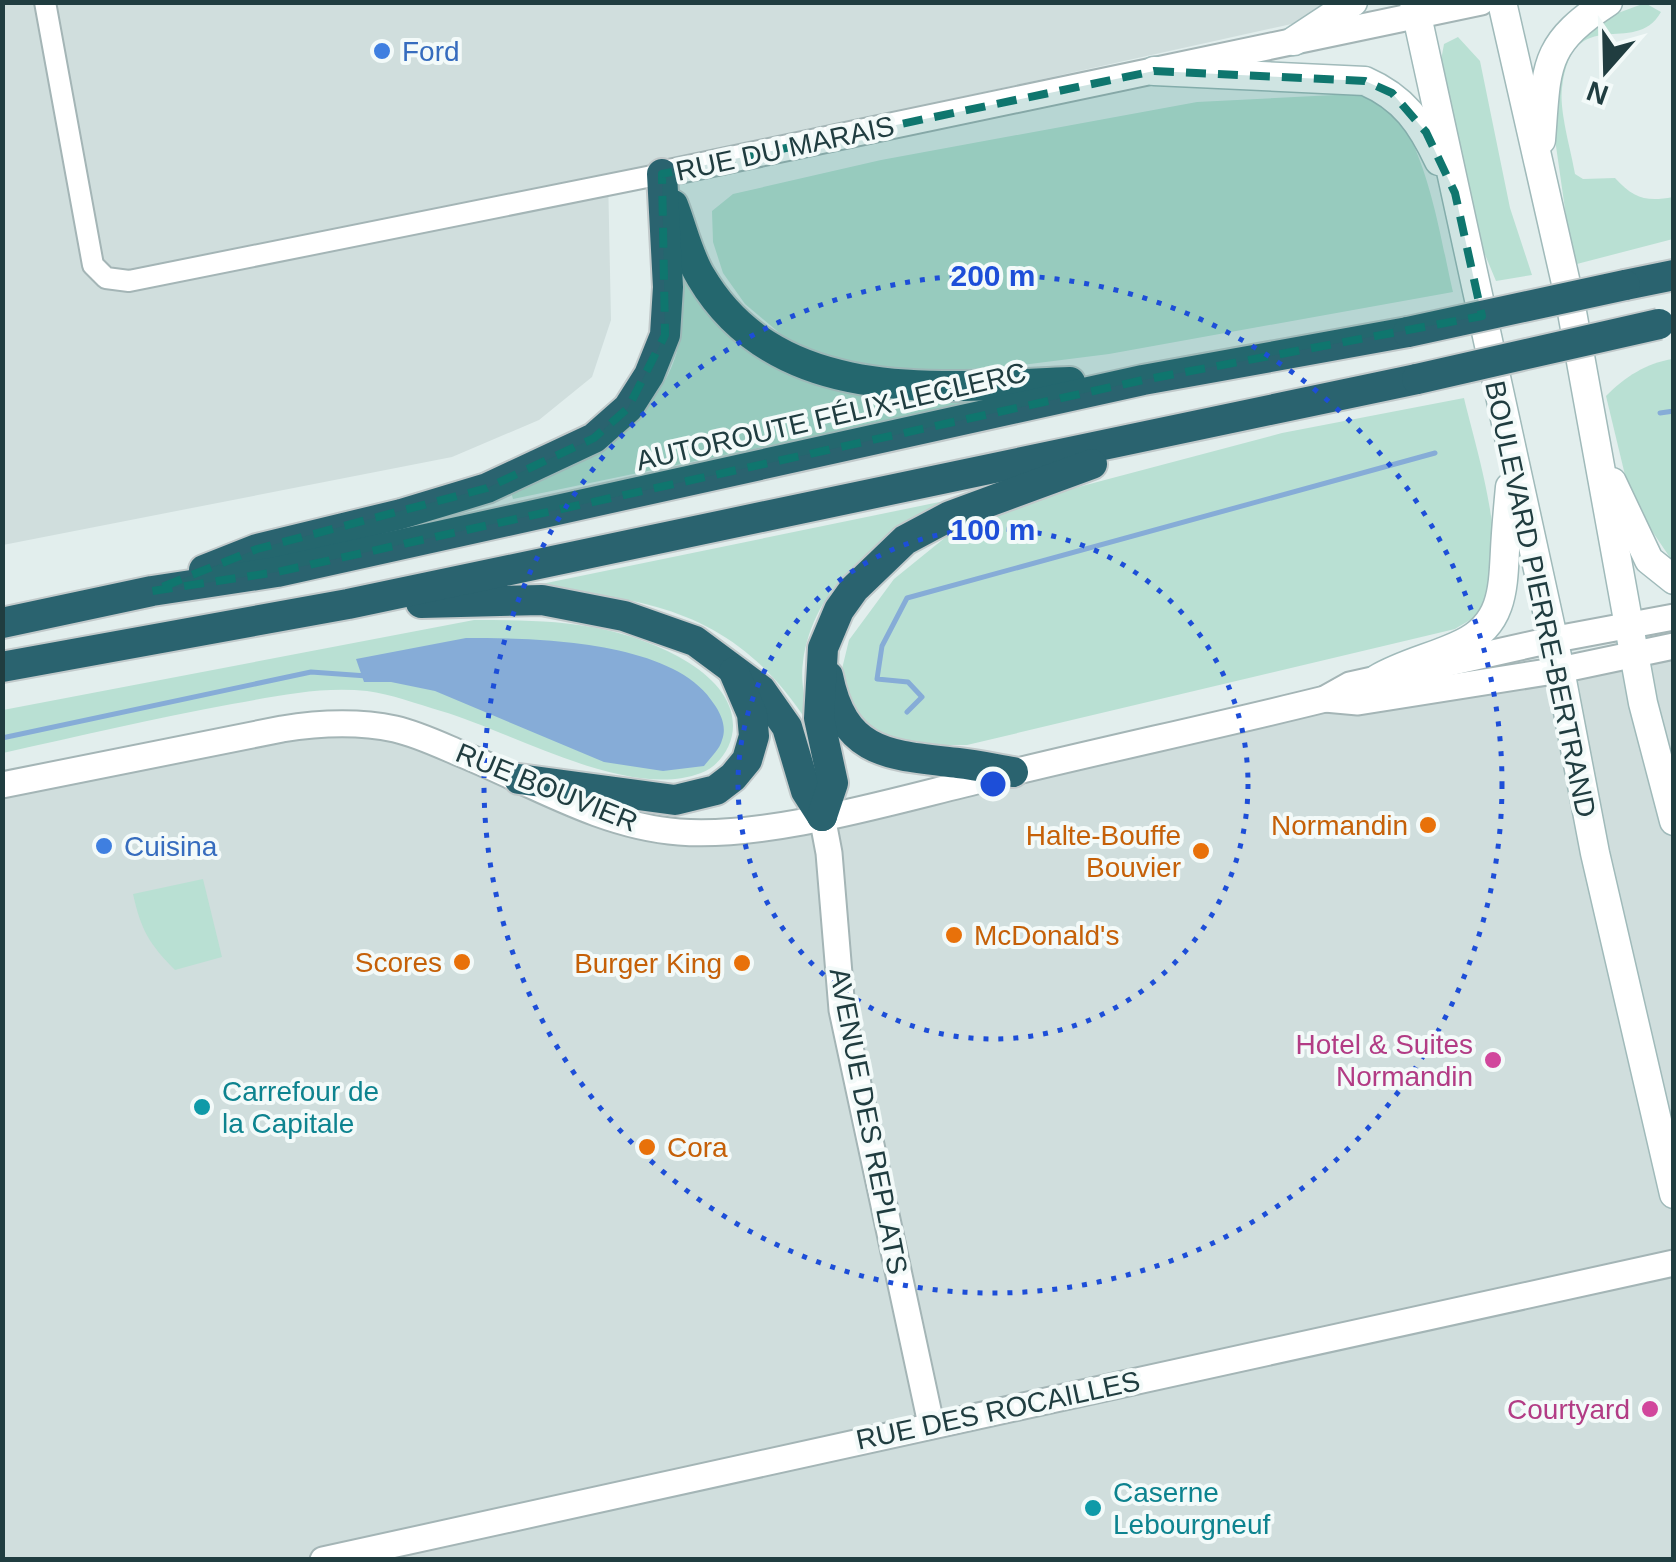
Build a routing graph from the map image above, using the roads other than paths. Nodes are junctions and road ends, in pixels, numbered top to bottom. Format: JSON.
{"nodes":[{"id":1,"x":45,"y":2,"type":"edge"},
{"id":2,"x":1353,"y":2,"type":"edge"},
{"id":3,"x":1481,"y":2,"type":"edge"},
{"id":4,"x":1502,"y":2,"type":"edge"},
{"id":5,"x":1608,"y":2,"type":"edge"},
{"id":6,"x":1416,"y":9,"type":"edge"},
{"id":7,"x":1294,"y":41,"type":"junction"},
{"id":8,"x":1154,"y":71,"type":"junction"},
{"id":9,"x":1539,"y":166,"type":"junction"},
{"id":10,"x":662,"y":174,"type":"junction"},
{"id":11,"x":1456,"y":193,"type":"junction"},
{"id":12,"x":1674,"y":271,"type":"edge"},
{"id":13,"x":1666,"y":323,"type":"edge"},
{"id":14,"x":1142,"y":380,"type":"junction"},
{"id":15,"x":1228,"y":419,"type":"junction"},
{"id":16,"x":1597,"y":447,"type":"junction"},
{"id":17,"x":1512,"y":461,"type":"junction"},
{"id":18,"x":1674,"y":580,"type":"edge"},
{"id":19,"x":152,"y":591,"type":"junction"},
{"id":20,"x":348,"y":604,"type":"junction"},
{"id":21,"x":1674,"y":617,"type":"edge"},
{"id":22,"x":2,"y":622,"type":"edge"},
{"id":23,"x":1630,"y":626,"type":"junction"},
{"id":24,"x":1551,"y":640,"type":"junction"},
{"id":25,"x":1674,"y":646,"type":"edge"},
{"id":26,"x":823,"y":648,"type":"junction"},
{"id":27,"x":1634,"y":655,"type":"junction"},
{"id":28,"x":731,"y":665,"type":"junction"},
{"id":29,"x":2,"y":668,"type":"edge"},
{"id":30,"x":1560,"y":670,"type":"junction"},
{"id":31,"x":1377,"y":679,"type":"junction"},
{"id":32,"x":1325,"y":699,"type":"junction"},
{"id":33,"x":1013,"y":772,"type":"junction"},
{"id":34,"x":519,"y":779,"type":"junction"},
{"id":35,"x":2,"y":785,"type":"edge"},
{"id":36,"x":1673,"y":811,"type":"edge"},
{"id":37,"x":822,"y":816,"type":"junction"},
{"id":38,"x":1674,"y":1194,"type":"edge"},
{"id":39,"x":1674,"y":1263,"type":"edge"},
{"id":40,"x":931,"y":1424,"type":"junction"},
{"id":41,"x":323,"y":1560,"type":"edge"}],
"edges":[{"from":1,"to":10,"type":"street","name":"RUE DU MARAIS"},
{"from":2,"to":7,"type":"main road"},
{"from":3,"to":6,"type":"street","name":"RUE DU MARAIS"},
{"from":4,"to":9,"type":"main road"},
{"from":5,"to":9,"type":"main road"},
{"from":6,"to":7,"type":"street","name":"RUE DU MARAIS"},
{"from":6,"to":11,"type":"main road","name":"BOULEVARD PIERRE-BERTRAND"},
{"from":7,"to":8,"type":"street","name":"RUE DU MARAIS"},
{"from":8,"to":10,"type":"street","name":"RUE DU MARAIS"},
{"from":8,"to":11,"type":"main road"},
{"from":9,"to":16,"type":"main road"},
{"from":10,"to":14,"type":"highway"},
{"from":10,"to":19,"type":"highway"},
{"from":11,"to":17,"type":"main road","name":"BOULEVARD PIERRE-BERTRAND"},
{"from":12,"to":14,"type":"highway","name":"AUTOROUTE FÉLIX-LECLERC","bridge":true},
{"from":13,"to":15,"type":"highway","bridge":true},
{"from":14,"to":19,"type":"highway","name":"AUTOROUTE FÉLIX-LECLERC"},
{"from":15,"to":20,"type":"highway"},
{"from":15,"to":26,"type":"highway"},
{"from":16,"to":18,"type":"main road"},
{"from":16,"to":23,"type":"main road"},
{"from":17,"to":24,"type":"main road","name":"BOULEVARD PIERRE-BERTRAND"},
{"from":17,"to":31,"type":"main road"},
{"from":19,"to":22,"type":"highway","name":"AUTOROUTE FÉLIX-LECLERC"},
{"from":20,"to":28,"type":"highway"},
{"from":20,"to":29,"type":"highway"},
{"from":21,"to":23,"type":"street","name":"RUE BOUVIER"},
{"from":23,"to":24,"type":"street","name":"RUE BOUVIER"},
{"from":23,"to":27,"type":"main road"},
{"from":24,"to":30,"type":"main road","name":"BOULEVARD PIERRE-BERTRAND"},
{"from":24,"to":31,"type":"street","name":"RUE BOUVIER"},
{"from":25,"to":27,"type":"street","name":"RUE BOUVIER"},
{"from":26,"to":33,"type":"highway"},
{"from":26,"to":37,"type":"highway"},
{"from":27,"to":30,"type":"street","name":"RUE BOUVIER"},
{"from":27,"to":36,"type":"main road"},
{"from":28,"to":34,"type":"highway"},
{"from":28,"to":37,"type":"highway"},
{"from":30,"to":32,"type":"street","name":"RUE BOUVIER"},
{"from":30,"to":38,"type":"main road","name":"BOULEVARD PIERRE-BERTRAND"},
{"from":31,"to":32,"type":"street","name":"RUE BOUVIER"},
{"from":32,"to":33,"type":"street","name":"RUE BOUVIER"},
{"from":33,"to":37,"type":"street","name":"RUE BOUVIER"},
{"from":34,"to":35,"type":"street","name":"RUE BOUVIER"},
{"from":34,"to":37,"type":"street","name":"RUE BOUVIER"},
{"from":37,"to":40,"type":"street","name":"AVENUE DES REPLATS"},
{"from":39,"to":40,"type":"street","name":"RUE DES ROCAILLES"},
{"from":40,"to":41,"type":"street","name":"RUE DES ROCAILLES"}]}
